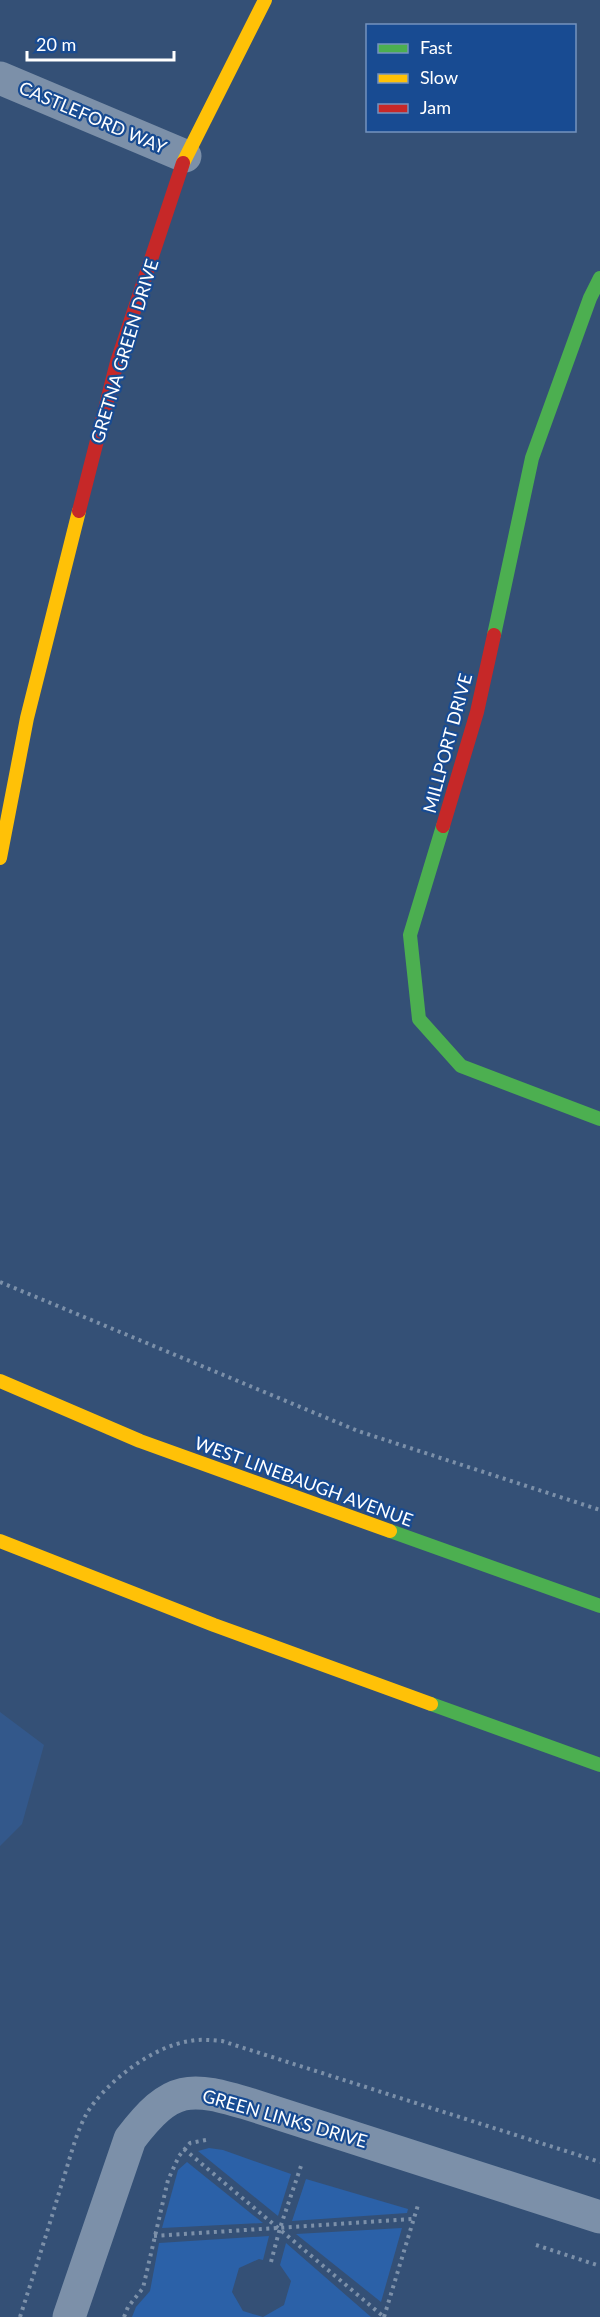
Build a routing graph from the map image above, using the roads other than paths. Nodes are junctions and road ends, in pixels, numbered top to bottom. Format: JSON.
{"nodes":[{"id":1,"x":265,"y":0,"type":"edge"},
{"id":2,"x":0,"y":78,"type":"edge"},
{"id":3,"x":185,"y":156,"type":"junction"},
{"id":4,"x":600,"y":278,"type":"edge"},
{"id":5,"x":27,"y":718,"type":"junction"},
{"id":6,"x":0,"y":770,"type":"edge"},
{"id":7,"x":0,"y":858,"type":"edge"},
{"id":8,"x":600,"y":1119,"type":"edge"},
{"id":9,"x":0,"y":1382,"type":"edge"},
{"id":10,"x":0,"y":1541,"type":"edge"},
{"id":11,"x":600,"y":1606,"type":"edge"},
{"id":12,"x":600,"y":1765,"type":"edge"},
{"id":13,"x":600,"y":2217,"type":"edge"},
{"id":14,"x":69,"y":2317,"type":"edge"}],
"edges":[{"from":1,"to":3,"type":"street","name":"GRETNA GREEN DRIVE"},
{"from":2,"to":3,"type":"street","name":"CASTLEFORD WAY"},
{"from":3,"to":5,"type":"street","name":"GRETNA GREEN DRIVE"},
{"from":4,"to":8,"type":"street","name":"MILLPORT DRIVE"},
{"from":5,"to":6,"type":"street","name":"GRETNA GREEN DRIVE"},
{"from":5,"to":7,"type":"street","name":"GRETNA GREEN DRIVE"},
{"from":9,"to":11,"type":"street","name":"WEST LINEBAUGH AVENUE"},
{"from":10,"to":12,"type":"street"},
{"from":13,"to":14,"type":"street","name":"GREEN LINKS DRIVE"}]}
